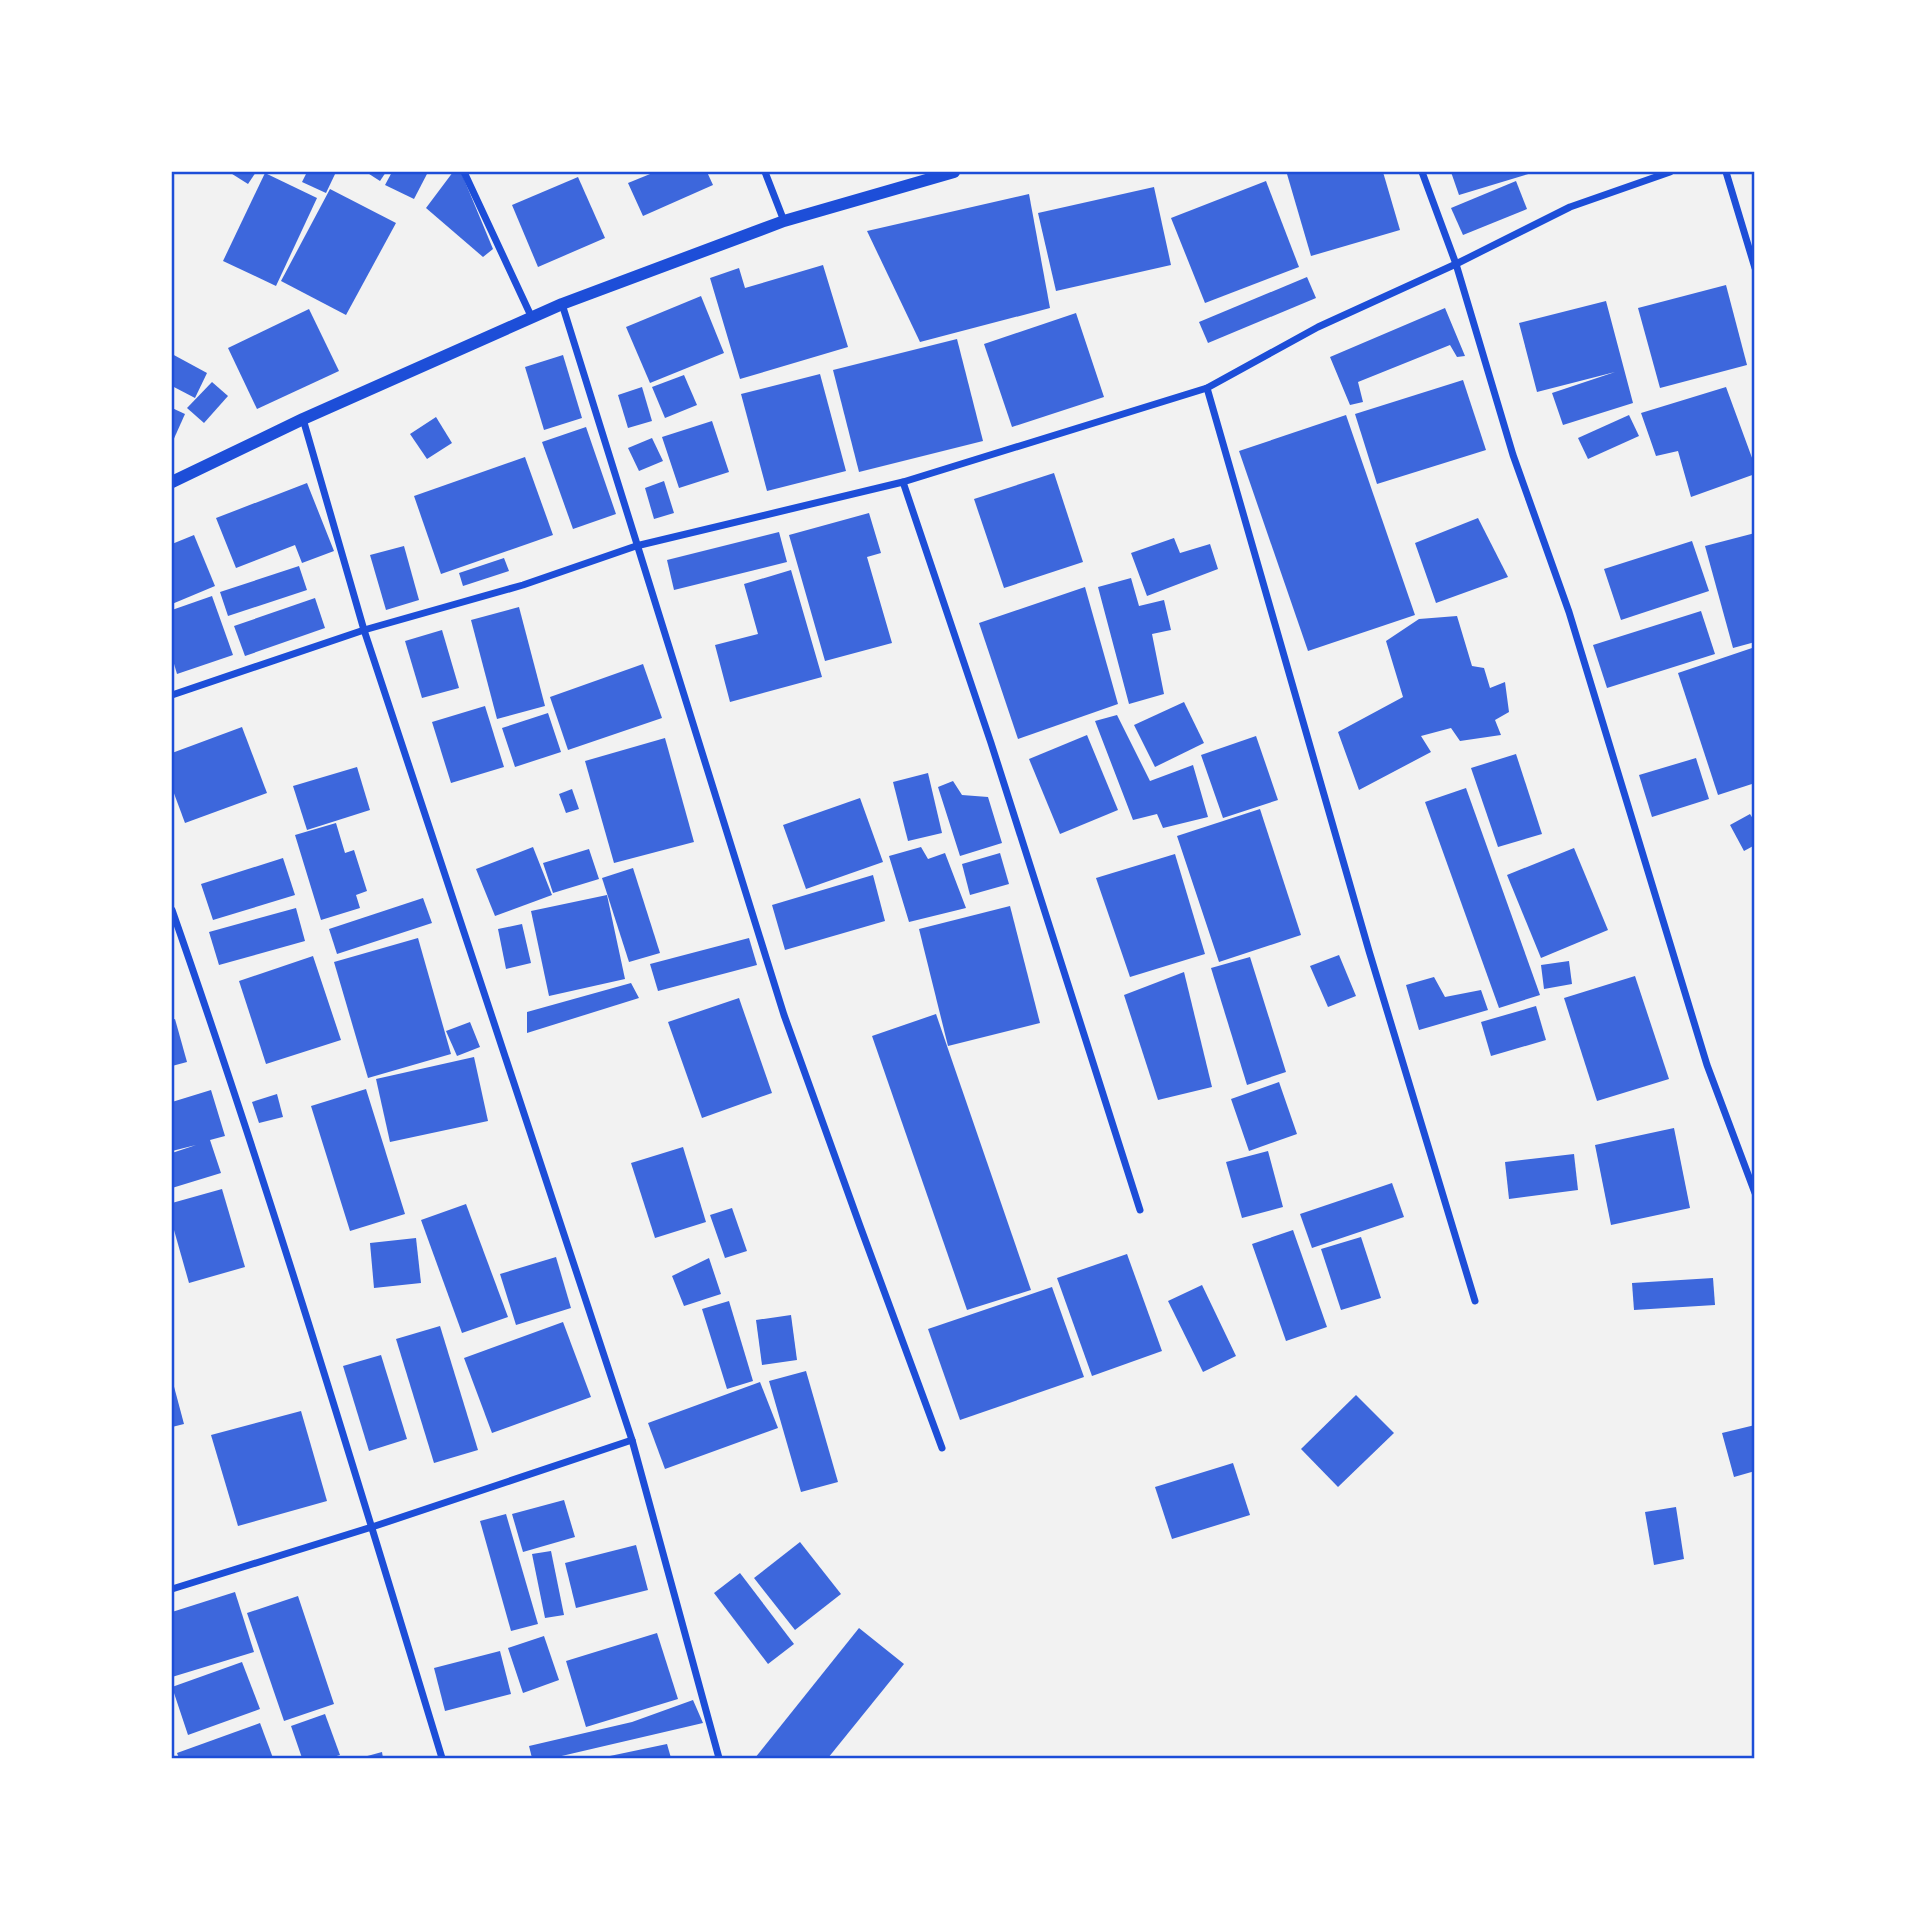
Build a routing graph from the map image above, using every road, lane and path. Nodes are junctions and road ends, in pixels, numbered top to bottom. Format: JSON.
{"nodes":[{"id":1,"x":464,"y":172,"type":"edge"},
{"id":2,"x":765,"y":172,"type":"edge"},
{"id":3,"x":954,"y":172,"type":"edge"},
{"id":4,"x":1422,"y":172,"type":"edge"},
{"id":5,"x":1670,"y":172,"type":"edge"},
{"id":6,"x":1726,"y":172,"type":"edge"},
{"id":7,"x":784,"y":221,"type":"junction"},
{"id":8,"x":1457,"y":264,"type":"junction"},
{"id":9,"x":1755,"y":268,"type":"edge"},
{"id":10,"x":562,"y":304,"type":"junction"},
{"id":11,"x":532,"y":318,"type":"junction"},
{"id":12,"x":1207,"y":388,"type":"junction"},
{"id":13,"x":303,"y":419,"type":"junction"},
{"id":14,"x":172,"y":482,"type":"edge"},
{"id":15,"x":903,"y":482,"type":"junction"},
{"id":16,"x":636,"y":546,"type":"junction"},
{"id":17,"x":364,"y":630,"type":"junction"},
{"id":18,"x":172,"y":695,"type":"edge"},
{"id":19,"x":172,"y":911,"type":"edge"},
{"id":20,"x":1755,"y":1193,"type":"edge"},
{"id":21,"x":1140,"y":1210,"type":"dead end"},
{"id":22,"x":1475,"y":1301,"type":"dead end"},
{"id":23,"x":632,"y":1440,"type":"junction"},
{"id":24,"x":942,"y":1448,"type":"dead end"},
{"id":25,"x":372,"y":1527,"type":"junction"},
{"id":26,"x":172,"y":1589,"type":"edge"},
{"id":27,"x":442,"y":1759,"type":"edge"},
{"id":28,"x":719,"y":1759,"type":"edge"}],
"edges":[{"from":1,"to":11,"type":"street"},
{"from":2,"to":7,"type":"street"},
{"from":3,"to":7,"type":"street"},
{"from":4,"to":8,"type":"street"},
{"from":5,"to":8,"type":"street"},
{"from":6,"to":9,"type":"street"},
{"from":7,"to":10,"type":"street"},
{"from":8,"to":12,"type":"street"},
{"from":8,"to":20,"type":"street"},
{"from":10,"to":11,"type":"street"},
{"from":10,"to":16,"type":"street"},
{"from":11,"to":13,"type":"street"},
{"from":12,"to":15,"type":"street"},
{"from":12,"to":22,"type":"street"},
{"from":13,"to":14,"type":"street"},
{"from":13,"to":17,"type":"street"},
{"from":15,"to":16,"type":"street"},
{"from":15,"to":21,"type":"street"},
{"from":16,"to":17,"type":"street"},
{"from":16,"to":24,"type":"street"},
{"from":17,"to":18,"type":"street"},
{"from":17,"to":23,"type":"street"},
{"from":19,"to":25,"type":"street"},
{"from":23,"to":25,"type":"street"},
{"from":23,"to":28,"type":"street"},
{"from":25,"to":26,"type":"street"},
{"from":25,"to":27,"type":"street"}]}
